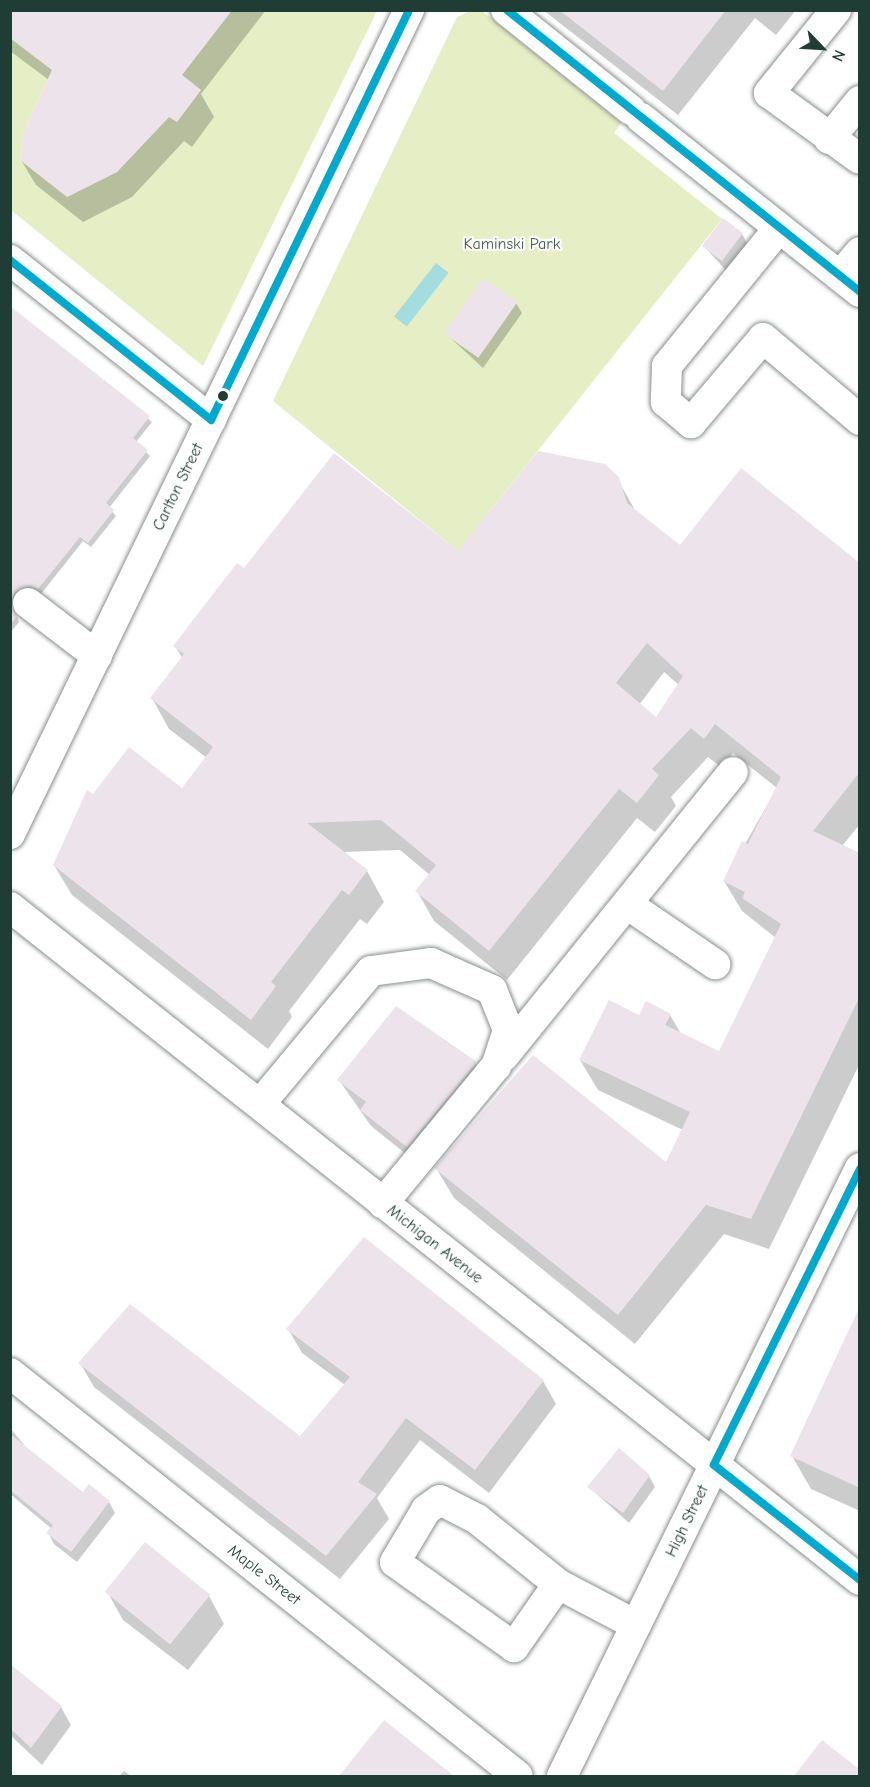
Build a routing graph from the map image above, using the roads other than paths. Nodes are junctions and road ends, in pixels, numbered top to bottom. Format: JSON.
{"nodes":[{"id":1,"x":409,"y":10,"type":"edge"},
{"id":2,"x":506,"y":10,"type":"edge"},
{"id":3,"x":836,"y":10,"type":"edge"},
{"id":4,"x":860,"y":101,"type":"edge"},
{"id":5,"x":829,"y":139,"type":"junction"},
{"id":6,"x":860,"y":159,"type":"edge"},
{"id":7,"x":779,"y":228,"type":"junction"},
{"id":8,"x":860,"y":252,"type":"edge"},
{"id":9,"x":10,"y":260,"type":"edge"},
{"id":10,"x":850,"y":284,"type":"edge"},
{"id":11,"x":211,"y":420,"type":"junction"},
{"id":12,"x":860,"y":420,"type":"edge"},
{"id":13,"x":28,"y":603,"type":"dead end"},
{"id":14,"x":97,"y":656,"type":"junction"},
{"id":15,"x":733,"y":772,"type":"dead end"},
{"id":16,"x":10,"y":834,"type":"edge"},
{"id":17,"x":627,"y":904,"type":"junction"},
{"id":18,"x":10,"y":907,"type":"edge"},
{"id":19,"x":715,"y":964,"type":"dead end"},
{"id":20,"x":496,"y":1066,"type":"junction"},
{"id":21,"x":260,"y":1104,"type":"junction"},
{"id":22,"x":860,"y":1168,"type":"edge"},
{"id":23,"x":383,"y":1203,"type":"junction"},
{"id":24,"x":10,"y":1373,"type":"edge"},
{"id":25,"x":714,"y":1465,"type":"junction"},
{"id":26,"x":860,"y":1580,"type":"edge"},
{"id":27,"x":558,"y":1584,"type":"junction"},
{"id":28,"x":636,"y":1624,"type":"junction"},
{"id":29,"x":518,"y":1776,"type":"edge"},
{"id":30,"x":562,"y":1776,"type":"edge"}],
"edges":[{"from":1,"to":11,"type":"street","name":"Carlton Street"},
{"from":2,"to":7,"type":"street"},
{"from":3,"to":5,"type":"street"},
{"from":4,"to":5,"type":"street"},
{"from":5,"to":6,"type":"street"},
{"from":7,"to":10,"type":"street"},
{"from":7,"to":12,"type":"street"},
{"from":8,"to":10,"type":"street"},
{"from":9,"to":11,"type":"street"},
{"from":11,"to":14,"type":"street","name":"Carlton Street"},
{"from":13,"to":14,"type":"street"},
{"from":14,"to":16,"type":"street","name":"Carlton Street"},
{"from":15,"to":17,"type":"street"},
{"from":17,"to":19,"type":"street"},
{"from":17,"to":20,"type":"street"},
{"from":18,"to":21,"type":"street","name":"Michigan Avenue"},
{"from":20,"to":21,"type":"street"},
{"from":20,"to":23,"type":"street"},
{"from":21,"to":23,"type":"street","name":"Michigan Avenue"},
{"from":22,"to":25,"type":"street","name":"High Street"},
{"from":23,"to":25,"type":"street","name":"Michigan Avenue"},
{"from":24,"to":29,"type":"street","name":"Maple Street"},
{"from":25,"to":26,"type":"street","name":"Michigan Avenue"},
{"from":25,"to":28,"type":"street","name":"High Street"},
{"from":27,"to":27,"type":"street"},
{"from":27,"to":28,"type":"street"},
{"from":28,"to":30,"type":"street","name":"High Street"}]}
